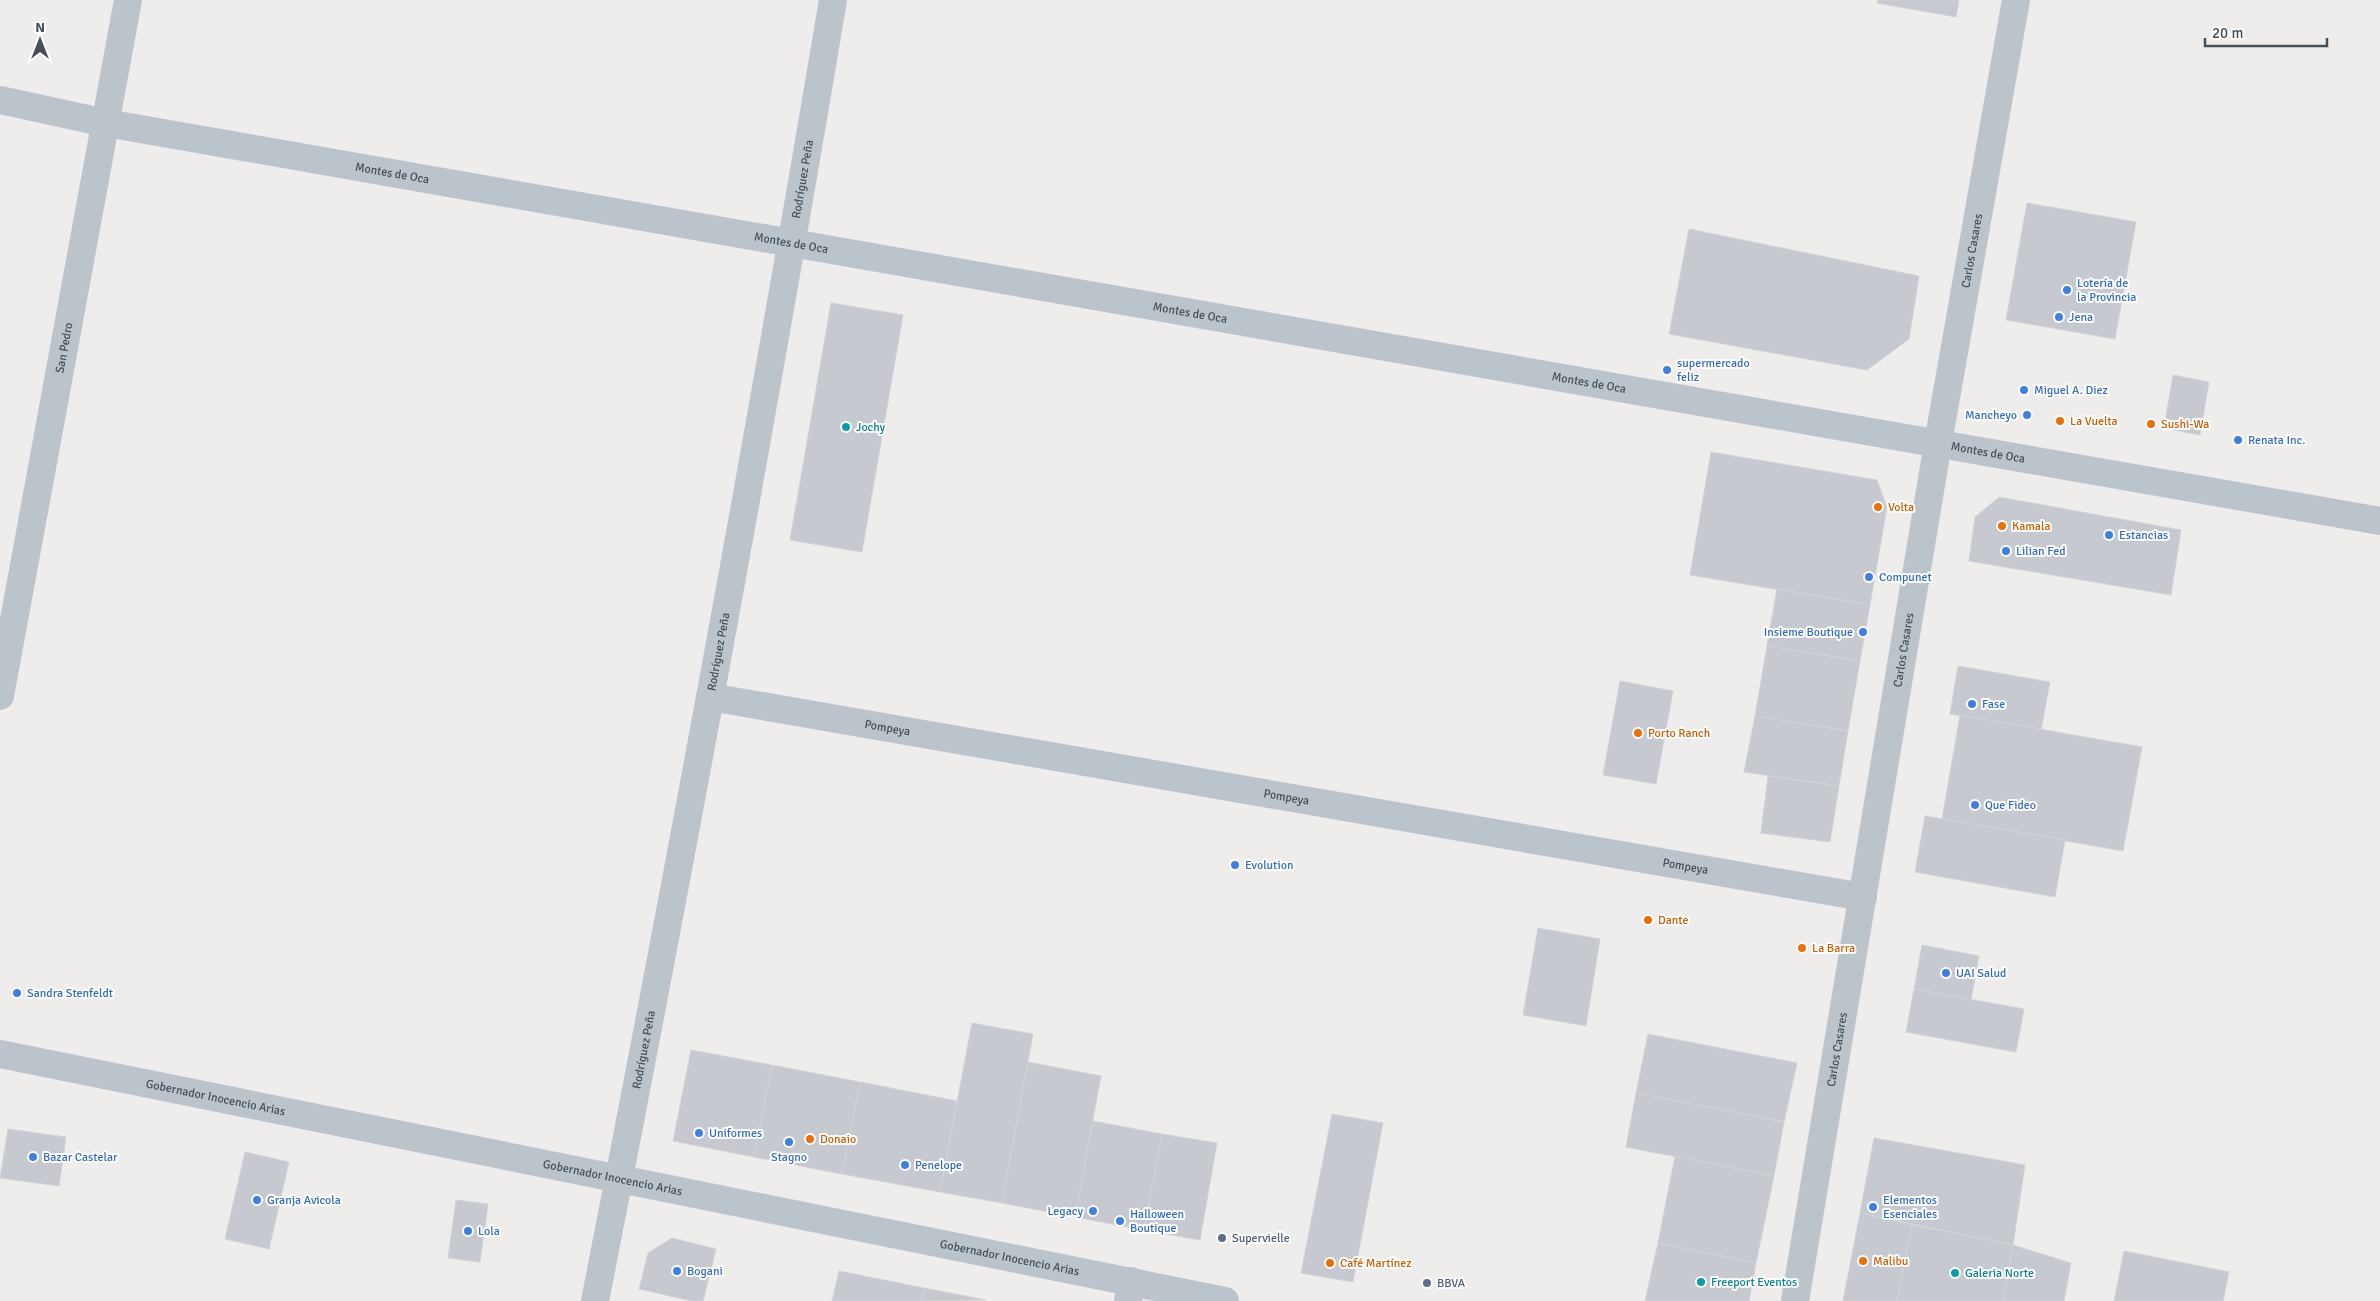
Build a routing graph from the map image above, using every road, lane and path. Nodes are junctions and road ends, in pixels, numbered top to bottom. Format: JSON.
{"nodes":[{"id":1,"x":128,"y":0,"type":"edge"},
{"id":2,"x":833,"y":0,"type":"edge"},
{"id":3,"x":2016,"y":0,"type":"edge"},
{"id":4,"x":0,"y":100,"type":"edge"},
{"id":5,"x":106,"y":123,"type":"junction"},
{"id":6,"x":792,"y":242,"type":"junction"},
{"id":7,"x":1938,"y":443,"type":"junction"},
{"id":8,"x":2380,"y":521,"type":"edge"},
{"id":9,"x":0,"y":696,"type":"edge"},
{"id":10,"x":710,"y":697,"type":"junction"},
{"id":11,"x":1863,"y":897,"type":"junction"},
{"id":12,"x":0,"y":1054,"type":"edge"},
{"id":13,"x":619,"y":1180,"type":"junction"},
{"id":14,"x":1130,"y":1291,"type":"edge"},
{"id":15,"x":595,"y":1301,"type":"edge"},
{"id":16,"x":1225,"y":1301,"type":"edge"},
{"id":17,"x":1795,"y":1301,"type":"edge"}],
"edges":[{"from":1,"to":5,"type":"street","name":"San Pedro"},
{"from":2,"to":6,"type":"street","name":"Rodríguez Peña"},
{"from":3,"to":7,"type":"street","name":"Carlos Casares"},
{"from":4,"to":5,"type":"street","name":"Montes de Oca"},
{"from":5,"to":6,"type":"street","name":"Montes de Oca"},
{"from":5,"to":9,"type":"street","name":"San Pedro"},
{"from":6,"to":7,"type":"street","name":"Montes de Oca"},
{"from":6,"to":10,"type":"street","name":"Rodríguez Peña"},
{"from":7,"to":8,"type":"street","name":"Montes de Oca"},
{"from":7,"to":11,"type":"street","name":"Carlos Casares"},
{"from":10,"to":11,"type":"street","name":"Pompeya"},
{"from":10,"to":13,"type":"street","name":"Rodríguez Peña"},
{"from":11,"to":17,"type":"street","name":"Carlos Casares"},
{"from":12,"to":13,"type":"street","name":"Gobernador Inocencio Arias"},
{"from":13,"to":14,"type":"street","name":"Gobernador Inocencio Arias"},
{"from":13,"to":15,"type":"street","name":"Rodríguez Peña"},
{"from":14,"to":16,"type":"street","name":"Gobernador Inocencio Arias"}]}
